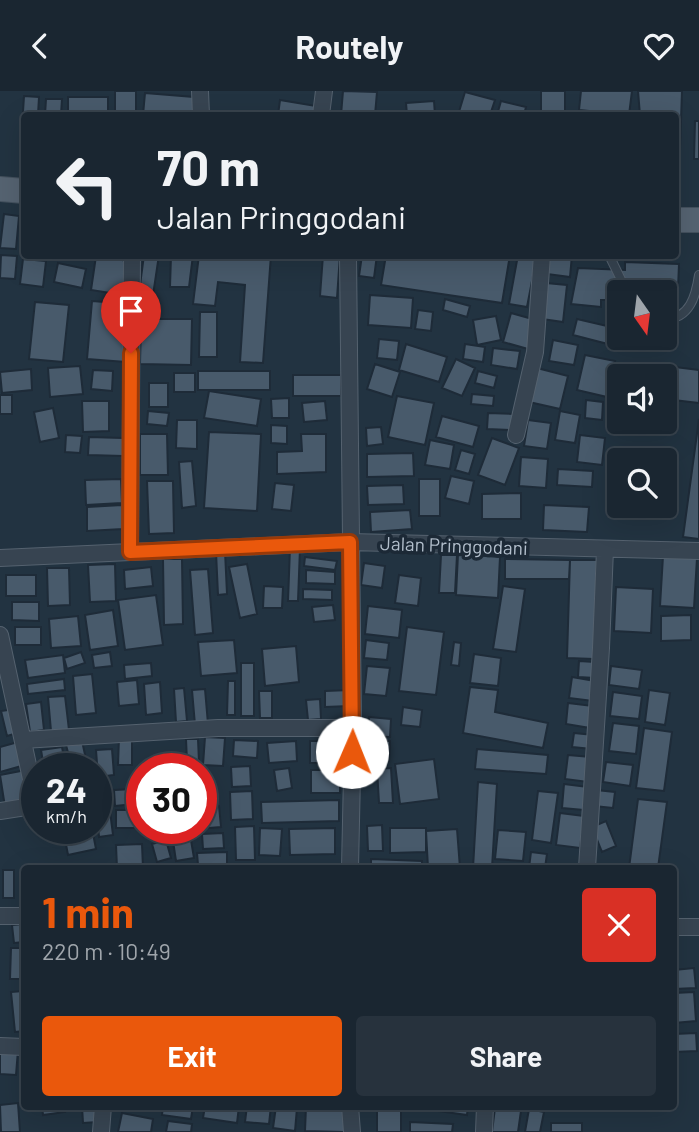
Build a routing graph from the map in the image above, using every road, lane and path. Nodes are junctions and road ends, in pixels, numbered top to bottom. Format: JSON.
{"nodes":[{"id":1,"x":200,"y":91,"type":"edge"},
{"id":2,"x":324,"y":91,"type":"edge"},
{"id":3,"x":201,"y":112,"type":"edge"},
{"id":4,"x":321,"y":112,"type":"edge"},
{"id":5,"x":0,"y":189,"type":"edge"},
{"id":6,"x":21,"y":191,"type":"edge"},
{"id":7,"x":679,"y":220,"type":"edge"},
{"id":8,"x":699,"y":220,"type":"edge"},
{"id":9,"x":132,"y":259,"type":"edge"},
{"id":10,"x":348,"y":259,"type":"edge"},
{"id":11,"x":541,"y":259,"type":"edge"},
{"id":12,"x":611,"y":259,"type":"edge"},
{"id":13,"x":699,"y":275,"type":"edge"},
{"id":14,"x":621,"y":280,"type":"edge"},
{"id":15,"x":677,"y":316,"type":"edge"},
{"id":16,"x":516,"y":435,"type":"dead end"},
{"id":17,"x":350,"y":542,"type":"junction"},
{"id":18,"x":605,"y":549,"type":"junction"},
{"id":19,"x":699,"y":551,"type":"edge"},
{"id":20,"x":130,"y":552,"type":"junction"},
{"id":21,"x":0,"y":558,"type":"edge"},
{"id":22,"x":0,"y":635,"type":"edge"},
{"id":23,"x":353,"y":728,"type":"junction"},
{"id":24,"x":23,"y":740,"type":"junction"},
{"id":25,"x":0,"y":811,"type":"edge"},
{"id":26,"x":350,"y":865,"type":"edge"},
{"id":27,"x":587,"y":865,"type":"edge"},
{"id":28,"x":0,"y":916,"type":"edge"},
{"id":29,"x":21,"y":916,"type":"edge"},
{"id":30,"x":677,"y":926,"type":"edge"},
{"id":31,"x":699,"y":927,"type":"edge"},
{"id":32,"x":0,"y":1046,"type":"edge"},
{"id":33,"x":21,"y":1047,"type":"edge"},
{"id":34,"x":103,"y":1110,"type":"edge"},
{"id":35,"x":350,"y":1110,"type":"edge"},
{"id":36,"x":485,"y":1110,"type":"edge"},
{"id":37,"x":101,"y":1132,"type":"edge"},
{"id":38,"x":352,"y":1132,"type":"edge"},
{"id":39,"x":484,"y":1132,"type":"edge"}],
"edges":[{"from":1,"to":3,"type":"street"},
{"from":2,"to":4,"type":"street"},
{"from":5,"to":6,"type":"main road"},
{"from":7,"to":8,"type":"main road"},
{"from":9,"to":20,"type":"street"},
{"from":10,"to":17,"type":"street"},
{"from":11,"to":16,"type":"street"},
{"from":12,"to":14,"type":"lane"},
{"from":13,"to":15,"type":"lane"},
{"from":17,"to":18,"type":"street","name":"Jalan Pringgodani"},
{"from":17,"to":20,"type":"street","name":"Jalan Pringgodani"},
{"from":17,"to":23,"type":"street"},
{"from":18,"to":19,"type":"street","name":"Jalan Pringgodani"},
{"from":18,"to":27,"type":"street"},
{"from":20,"to":21,"type":"street","name":"Jalan Pringgodani"},
{"from":22,"to":24,"type":"street"},
{"from":23,"to":24,"type":"street"},
{"from":23,"to":26,"type":"street"},
{"from":24,"to":25,"type":"street"},
{"from":28,"to":29,"type":"street"},
{"from":30,"to":31,"type":"street"},
{"from":32,"to":33,"type":"street"},
{"from":34,"to":37,"type":"street"},
{"from":35,"to":38,"type":"street"},
{"from":36,"to":39,"type":"street"}]}
